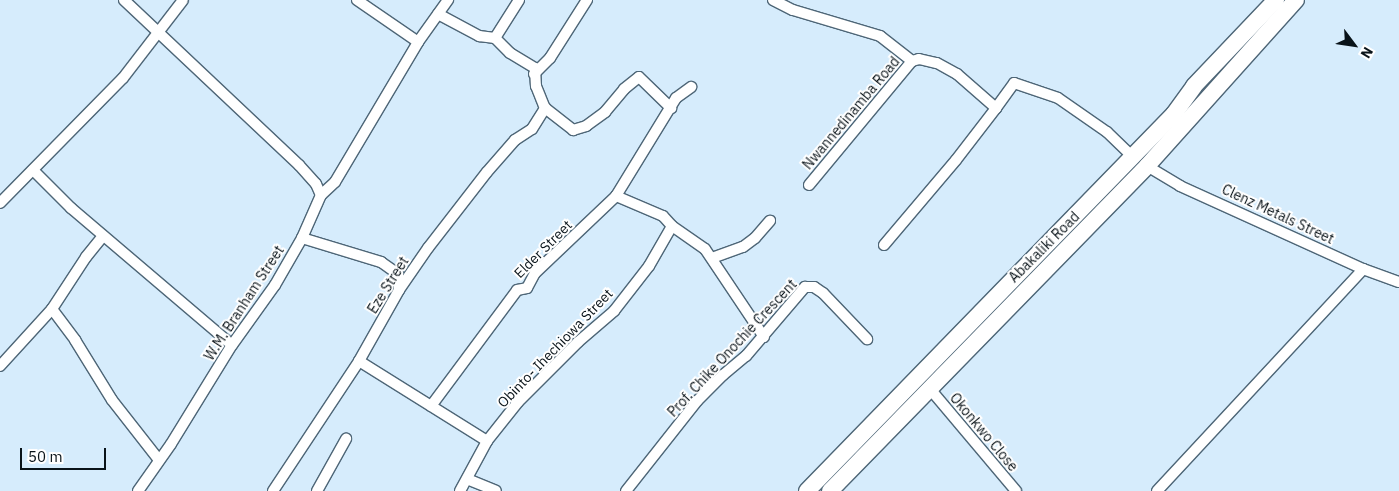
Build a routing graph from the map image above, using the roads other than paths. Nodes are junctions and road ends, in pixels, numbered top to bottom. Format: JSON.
{"nodes":[{"id":1,"x":124,"y":0,"type":"edge"},
{"id":2,"x":183,"y":0,"type":"edge"},
{"id":3,"x":357,"y":0,"type":"edge"},
{"id":4,"x":448,"y":0,"type":"edge"},
{"id":5,"x":518,"y":0,"type":"edge"},
{"id":6,"x":587,"y":0,"type":"edge"},
{"id":7,"x":773,"y":0,"type":"edge"},
{"id":8,"x":1276,"y":0,"type":"edge"},
{"id":9,"x":1296,"y":0,"type":"edge"},
{"id":10,"x":438,"y":14,"type":"junction"},
{"id":11,"x":158,"y":34,"type":"junction"},
{"id":12,"x":495,"y":38,"type":"junction"},
{"id":13,"x":418,"y":42,"type":"junction"},
{"id":14,"x":912,"y":61,"type":"junction"},
{"id":15,"x":534,"y":74,"type":"junction"},
{"id":16,"x":691,"y":87,"type":"dead end"},
{"id":17,"x":545,"y":108,"type":"junction"},
{"id":18,"x":671,"y":108,"type":"junction"},
{"id":19,"x":996,"y":108,"type":"junction"},
{"id":20,"x":1133,"y":157,"type":"junction"},
{"id":21,"x":1147,"y":166,"type":"junction"},
{"id":22,"x":33,"y":170,"type":"junction"},
{"id":23,"x":809,"y":185,"type":"dead end"},
{"id":24,"x":320,"y":195,"type":"junction"},
{"id":25,"x":616,"y":196,"type":"junction"},
{"id":26,"x":0,"y":202,"type":"edge"},
{"id":27,"x":770,"y":221,"type":"dead end"},
{"id":28,"x":672,"y":226,"type":"junction"},
{"id":29,"x":103,"y":236,"type":"junction"},
{"id":30,"x":302,"y":238,"type":"junction"},
{"id":31,"x":884,"y":245,"type":"dead end"},
{"id":32,"x":712,"y":258,"type":"junction"},
{"id":33,"x":1364,"y":269,"type":"junction"},
{"id":34,"x":1399,"y":282,"type":"edge"},
{"id":35,"x":399,"y":290,"type":"junction"},
{"id":36,"x":52,"y":309,"type":"junction"},
{"id":37,"x":764,"y":336,"type":"junction"},
{"id":38,"x":866,"y":339,"type":"dead end"},
{"id":39,"x":232,"y":346,"type":"junction"},
{"id":40,"x":359,"y":361,"type":"junction"},
{"id":41,"x":0,"y":366,"type":"edge"},
{"id":42,"x":931,"y":390,"type":"junction"},
{"id":43,"x":431,"y":406,"type":"junction"},
{"id":44,"x":346,"y":439,"type":"dead end"},
{"id":45,"x":487,"y":441,"type":"junction"},
{"id":46,"x":159,"y":460,"type":"junction"},
{"id":47,"x":467,"y":479,"type":"junction"},
{"id":48,"x":139,"y":491,"type":"edge"},
{"id":49,"x":274,"y":491,"type":"edge"},
{"id":50,"x":317,"y":491,"type":"edge"},
{"id":51,"x":460,"y":491,"type":"edge"},
{"id":52,"x":496,"y":491,"type":"edge"},
{"id":53,"x":626,"y":491,"type":"edge"},
{"id":54,"x":807,"y":491,"type":"edge"},
{"id":55,"x":830,"y":491,"type":"edge"},
{"id":56,"x":1016,"y":491,"type":"edge"},
{"id":57,"x":1158,"y":491,"type":"edge"}],
"edges":[{"from":1,"to":11,"type":"street"},
{"from":2,"to":11,"type":"street"},
{"from":3,"to":13,"type":"street"},
{"from":4,"to":10,"type":"street","name":"W.M. Branham Street"},
{"from":5,"to":12,"type":"street"},
{"from":6,"to":15,"type":"street"},
{"from":7,"to":14,"type":"street"},
{"from":8,"to":20,"type":"highway","name":"Abakaliki Road"},
{"from":9,"to":21,"type":"highway","name":"Abakaliki Road"},
{"from":10,"to":12,"type":"street"},
{"from":10,"to":13,"type":"street","name":"W.M. Branham Street"},
{"from":11,"to":22,"type":"street"},
{"from":11,"to":24,"type":"street"},
{"from":12,"to":15,"type":"street"},
{"from":13,"to":24,"type":"street","name":"W.M. Branham Street"},
{"from":14,"to":19,"type":"street","name":"Nwannedinamba Road"},
{"from":14,"to":23,"type":"street","name":"Nwannedinamba Road"},
{"from":15,"to":17,"type":"street"},
{"from":16,"to":18,"type":"street","name":"Elder Street"},
{"from":17,"to":18,"type":"street"},
{"from":17,"to":35,"type":"street","name":"Eze Street"},
{"from":18,"to":25,"type":"street","name":"Elder Street"},
{"from":19,"to":20,"type":"street"},
{"from":19,"to":31,"type":"street"},
{"from":20,"to":54,"type":"highway","name":"Abakaliki Road"},
{"from":21,"to":33,"type":"street","name":"Clenz Metals Street"},
{"from":21,"to":42,"type":"highway","name":"Abakaliki Road"},
{"from":22,"to":26,"type":"street"},
{"from":22,"to":29,"type":"street"},
{"from":24,"to":30,"type":"street","name":"W.M. Branham Street"},
{"from":25,"to":28,"type":"street"},
{"from":25,"to":43,"type":"street","name":"Elder Street"},
{"from":27,"to":32,"type":"street"},
{"from":28,"to":32,"type":"street"},
{"from":28,"to":45,"type":"street","name":"Obinto- Ihechiowa Street"},
{"from":29,"to":36,"type":"street"},
{"from":29,"to":39,"type":"street"},
{"from":30,"to":35,"type":"street"},
{"from":30,"to":39,"type":"street","name":"W.M. Branham Street"},
{"from":32,"to":37,"type":"street"},
{"from":33,"to":34,"type":"street","name":"Clenz Metals Street"},
{"from":33,"to":57,"type":"street"},
{"from":35,"to":40,"type":"street","name":"Eze Street"},
{"from":36,"to":41,"type":"street"},
{"from":36,"to":46,"type":"street"},
{"from":37,"to":38,"type":"street","name":"Prof. Chike Onochie Crescent"},
{"from":37,"to":53,"type":"street","name":"Prof. Chike Onochie Crescent"},
{"from":39,"to":46,"type":"street","name":"W.M. Branham Street"},
{"from":40,"to":43,"type":"street"},
{"from":40,"to":49,"type":"street","name":"Eze Street"},
{"from":42,"to":55,"type":"highway","name":"Abakaliki Road"},
{"from":42,"to":56,"type":"street","name":"Okonkwo Close"},
{"from":43,"to":45,"type":"street"},
{"from":44,"to":50,"type":"street"},
{"from":45,"to":47,"type":"street","name":"Obinto- Ihechiowa Street"},
{"from":46,"to":48,"type":"street","name":"W.M. Branham Street"},
{"from":47,"to":51,"type":"street","name":"Obinto- Ihechiowa Street"},
{"from":47,"to":52,"type":"street"}]}
